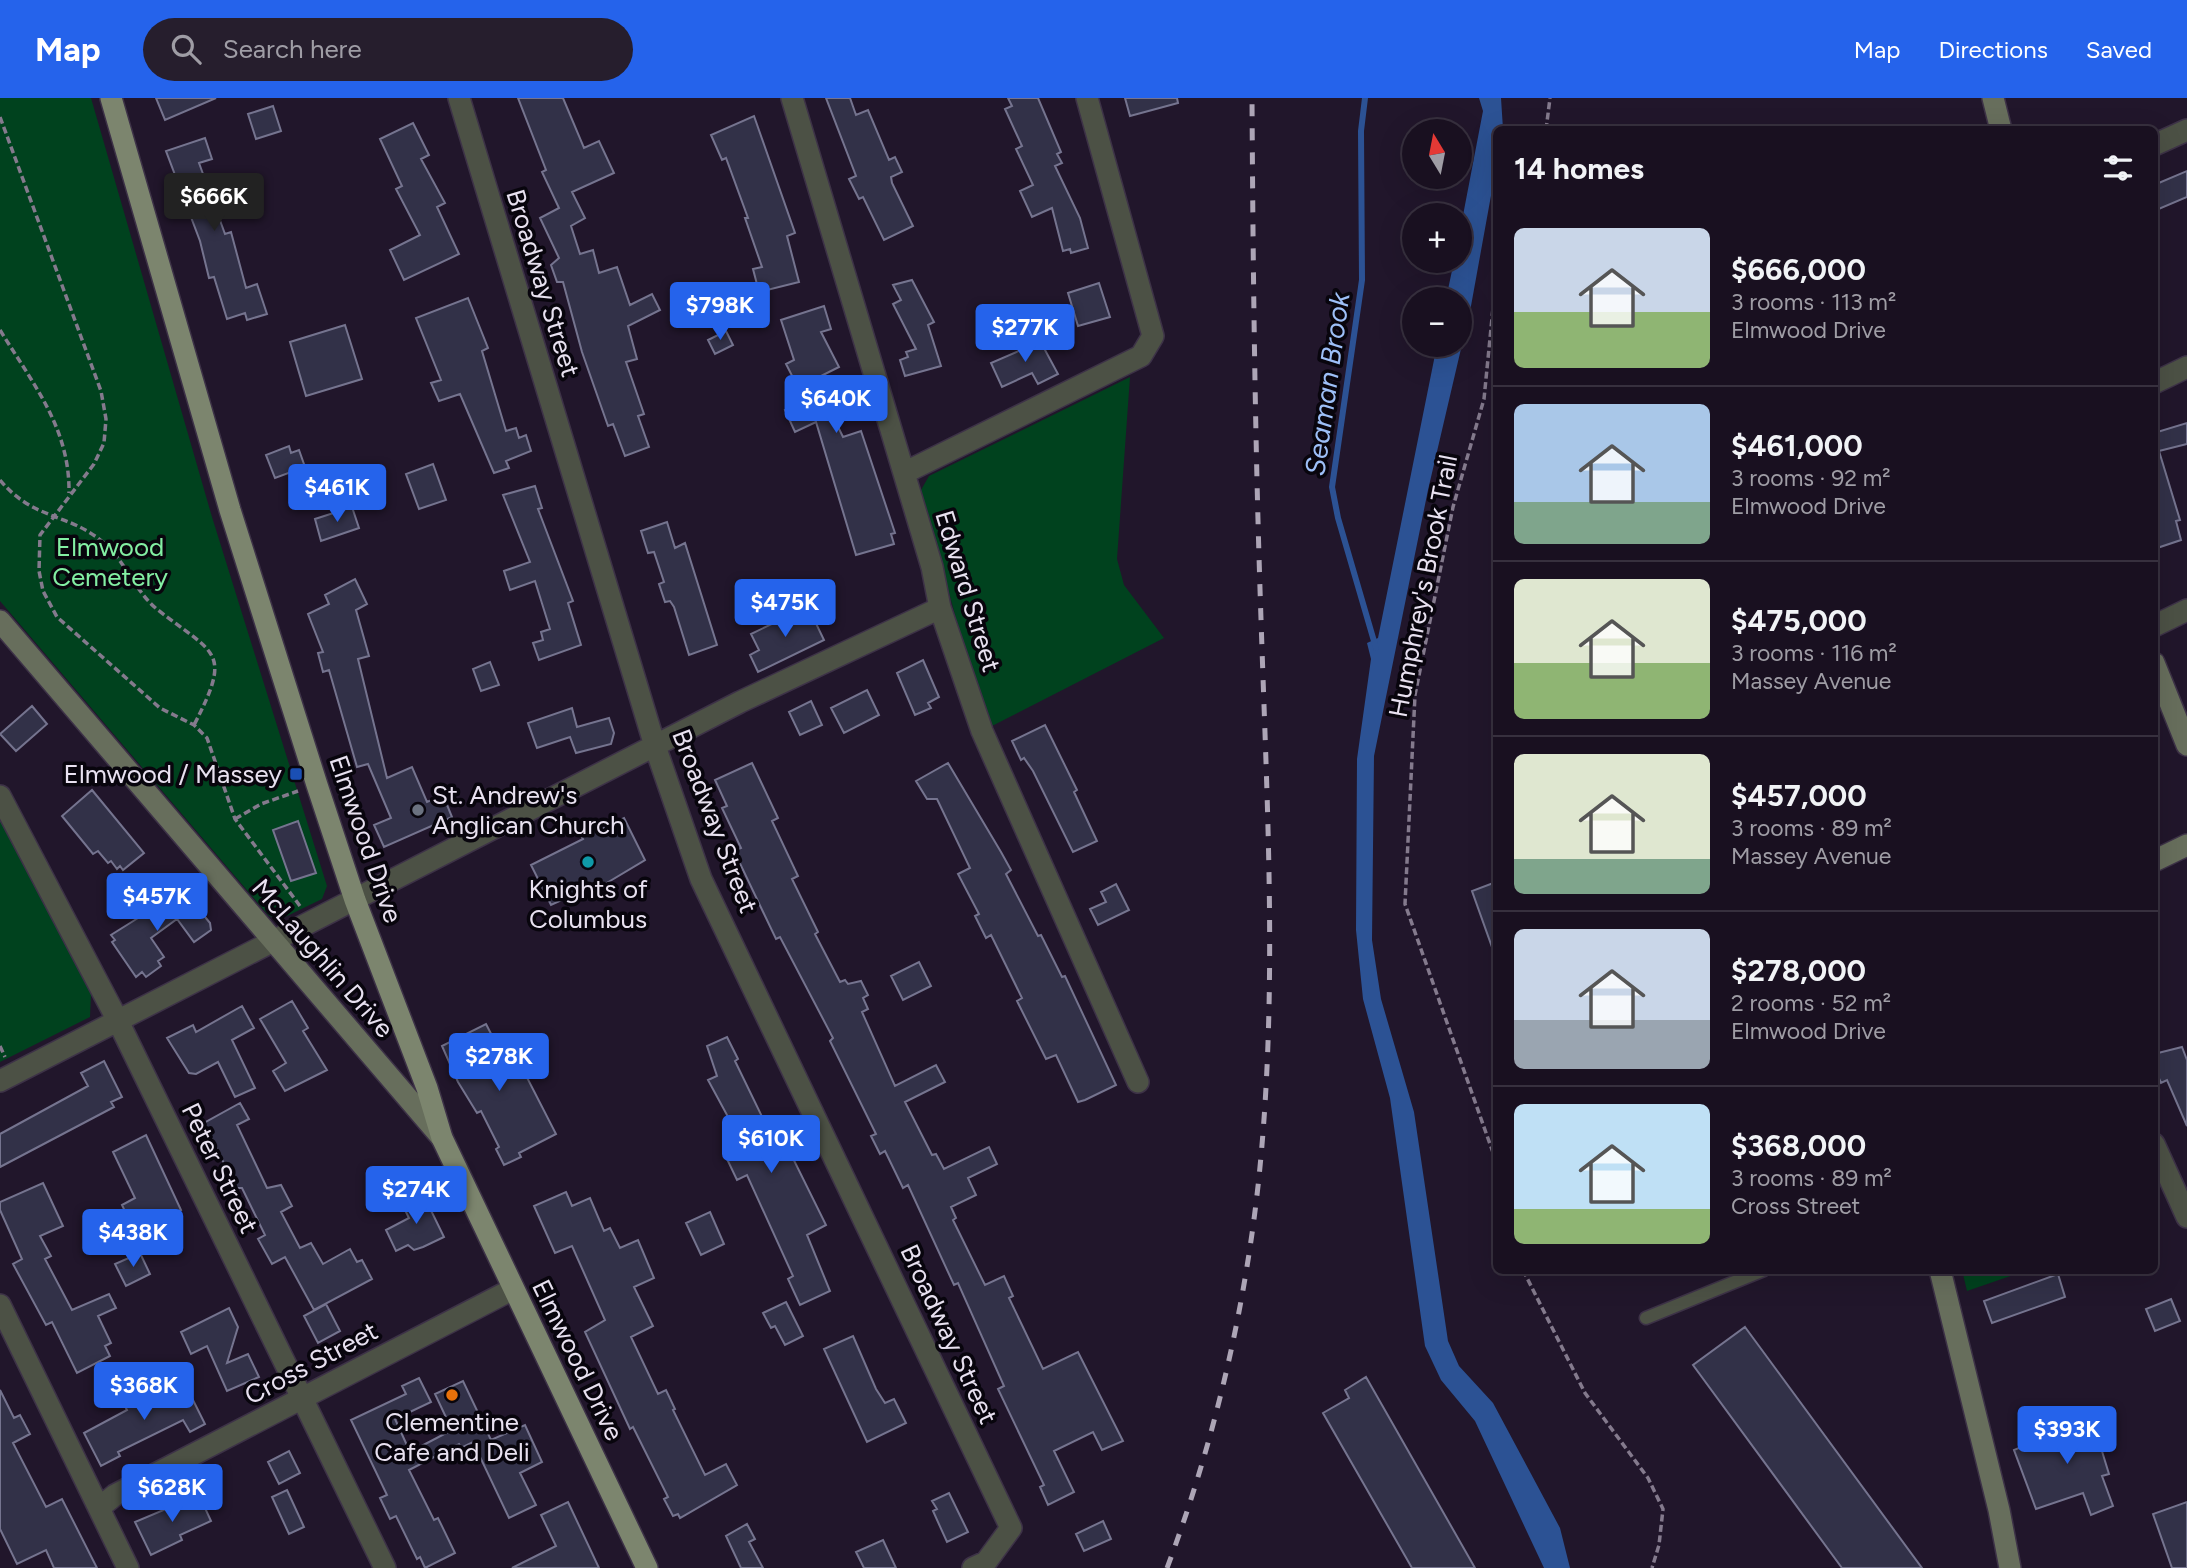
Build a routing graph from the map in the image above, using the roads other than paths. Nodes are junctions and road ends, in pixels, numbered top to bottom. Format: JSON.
{"nodes":[{"id":1,"x":111,"y":98,"type":"edge"},
{"id":2,"x":458,"y":98,"type":"edge"},
{"id":3,"x":792,"y":98,"type":"edge"},
{"id":4,"x":1087,"y":98,"type":"edge"},
{"id":5,"x":1993,"y":98,"type":"edge"},
{"id":6,"x":2000,"y":126,"type":"edge"},
{"id":7,"x":2187,"y":130,"type":"edge"},
{"id":8,"x":2158,"y":143,"type":"edge"},
{"id":9,"x":2187,"y":367,"type":"edge"},
{"id":10,"x":2158,"y":381,"type":"edge"},
{"id":11,"x":904,"y":473,"type":"junction"},
{"id":12,"x":940,"y":608,"type":"junction"},
{"id":13,"x":2187,"y":610,"type":"edge"},
{"id":14,"x":2158,"y":624,"type":"edge"},
{"id":15,"x":2,"y":628,"type":"edge"},
{"id":16,"x":2158,"y":673,"type":"edge"},
{"id":17,"x":2187,"y":745,"type":"edge"},
{"id":18,"x":655,"y":746,"type":"junction"},
{"id":19,"x":0,"y":796,"type":"edge"},
{"id":20,"x":2187,"y":845,"type":"edge"},
{"id":21,"x":2158,"y":859,"type":"edge"},
{"id":22,"x":355,"y":900,"type":"junction"},
{"id":23,"x":271,"y":942,"type":"junction"},
{"id":24,"x":118,"y":1021,"type":"junction"},
{"id":25,"x":0,"y":1081,"type":"edge"},
{"id":26,"x":1138,"y":1082,"type":"dead end"},
{"id":27,"x":442,"y":1138,"type":"junction"},
{"id":28,"x":2158,"y":1153,"type":"edge"},
{"id":29,"x":2187,"y":1217,"type":"edge"},
{"id":30,"x":1754,"y":1274,"type":"edge"},
{"id":31,"x":1941,"y":1274,"type":"edge"},
{"id":32,"x":513,"y":1289,"type":"junction"},
{"id":33,"x":0,"y":1305,"type":"edge"},
{"id":34,"x":1646,"y":1318,"type":"dead end"},
{"id":35,"x":302,"y":1401,"type":"junction"},
{"id":36,"x":99,"y":1508,"type":"junction"},
{"id":37,"x":128,"y":1568,"type":"edge"},
{"id":38,"x":385,"y":1568,"type":"edge"},
{"id":39,"x":647,"y":1568,"type":"edge"},
{"id":40,"x":973,"y":1568,"type":"edge"},
{"id":41,"x":2010,"y":1568,"type":"edge"}],
"edges":[{"from":1,"to":22,"type":"main road","name":"Elmwood Drive"},
{"from":2,"to":18,"type":"street","name":"Broadway Street"},
{"from":3,"to":11,"type":"street","name":"Edward Street"},
{"from":4,"to":11,"type":"street"},
{"from":5,"to":6,"type":"main road"},
{"from":7,"to":8,"type":"street"},
{"from":9,"to":10,"type":"street"},
{"from":11,"to":12,"type":"street","name":"Edward Street"},
{"from":12,"to":18,"type":"street"},
{"from":12,"to":26,"type":"street","name":"Edward Street"},
{"from":13,"to":14,"type":"street"},
{"from":15,"to":23,"type":"main road","name":"McLaughlin Drive"},
{"from":16,"to":17,"type":"main road"},
{"from":18,"to":22,"type":"street"},
{"from":18,"to":40,"type":"street","name":"Broadway Street"},
{"from":19,"to":24,"type":"street","name":"Peter Street"},
{"from":20,"to":21,"type":"main road"},
{"from":22,"to":23,"type":"street"},
{"from":22,"to":27,"type":"main road","name":"Elmwood Drive"},
{"from":23,"to":24,"type":"street"},
{"from":23,"to":27,"type":"main road","name":"McLaughlin Drive"},
{"from":24,"to":25,"type":"street"},
{"from":24,"to":35,"type":"street","name":"Peter Street"},
{"from":27,"to":32,"type":"main road","name":"Elmwood Drive"},
{"from":28,"to":29,"type":"street"},
{"from":30,"to":34,"type":"lane"},
{"from":31,"to":41,"type":"main road"},
{"from":32,"to":35,"type":"street","name":"Cross Street"},
{"from":32,"to":39,"type":"main road","name":"Elmwood Drive"},
{"from":33,"to":36,"type":"street"},
{"from":35,"to":36,"type":"street","name":"Cross Street"},
{"from":35,"to":38,"type":"street","name":"Peter Street"},
{"from":36,"to":37,"type":"street"}]}
